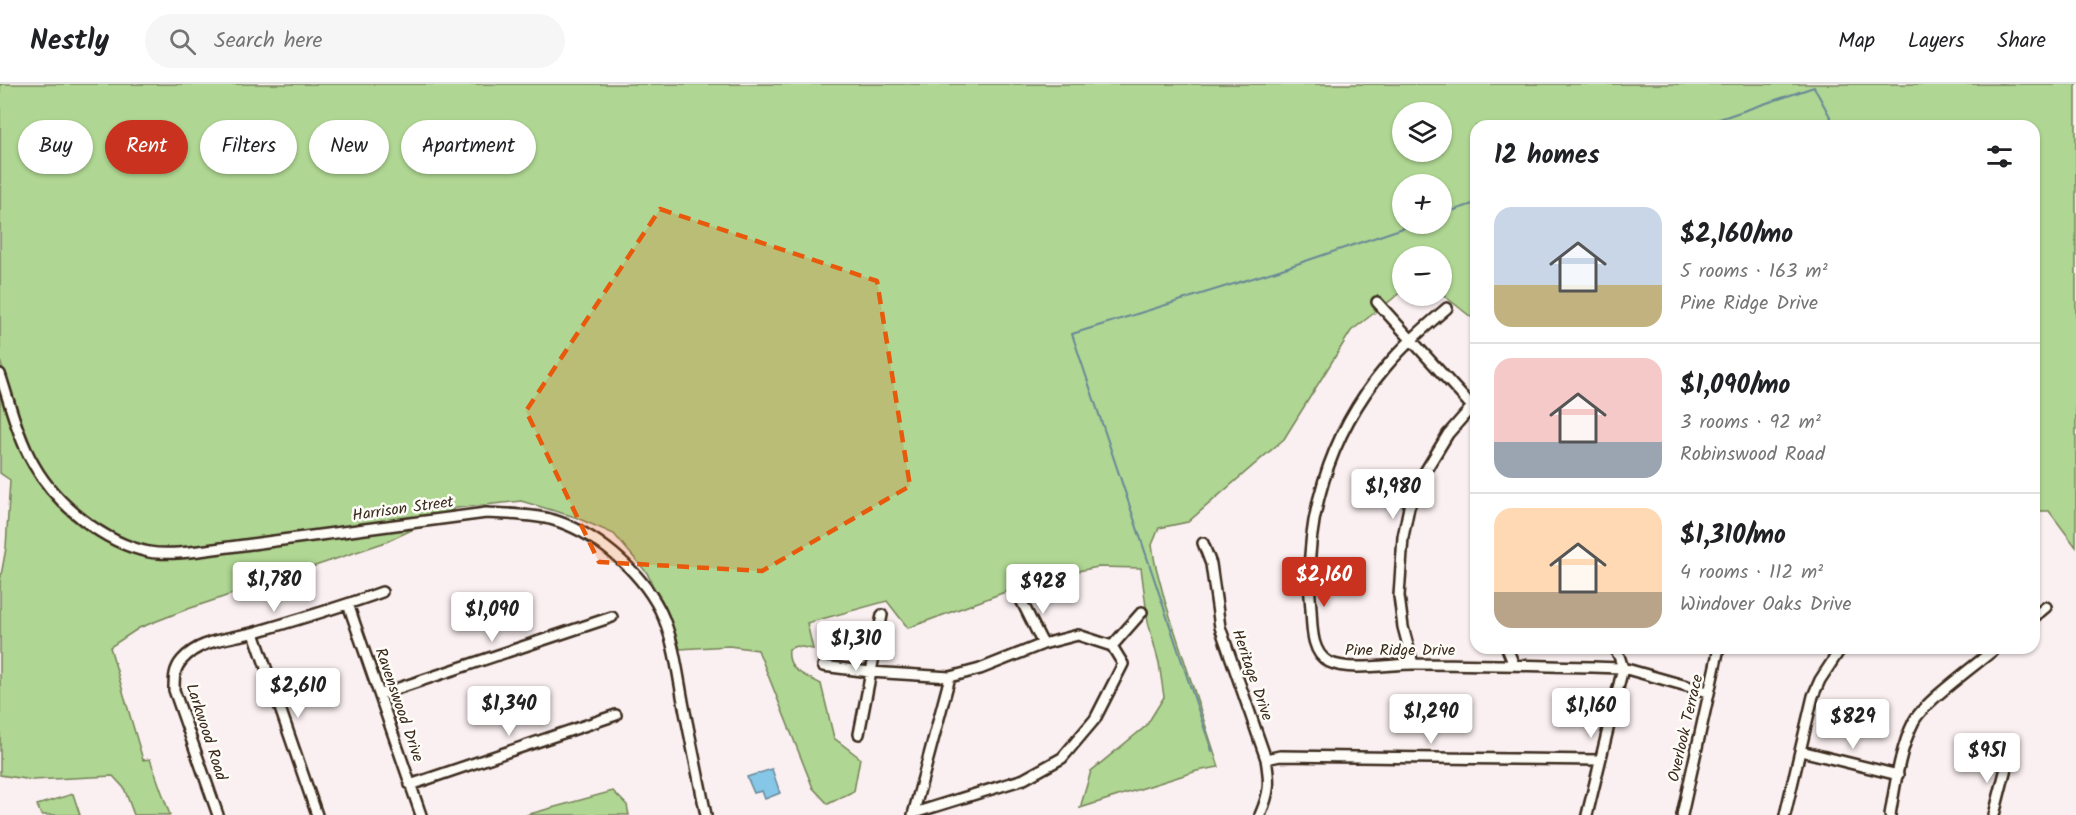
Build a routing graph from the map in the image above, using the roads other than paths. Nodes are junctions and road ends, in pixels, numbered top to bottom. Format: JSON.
{"nodes":[{"id":1,"x":1377,"y":302,"type":"dead end"},
{"id":2,"x":1447,"y":308,"type":"dead end"},
{"id":3,"x":1412,"y":339,"type":"junction"},
{"id":4,"x":0,"y":374,"type":"edge"},
{"id":5,"x":1470,"y":402,"type":"edge"},
{"id":6,"x":1470,"y":410,"type":"edge"},
{"id":7,"x":1203,"y":543,"type":"dead end"},
{"id":8,"x":382,"y":592,"type":"dead end"},
{"id":9,"x":1020,"y":598,"type":"dead end"},
{"id":10,"x":348,"y":604,"type":"junction"},
{"id":11,"x":2046,"y":607,"type":"dead end"},
{"id":12,"x":1142,"y":612,"type":"dead end"},
{"id":13,"x":2040,"y":612,"type":"edge"},
{"id":14,"x":882,"y":615,"type":"dead end"},
{"id":15,"x":612,"y":617,"type":"dead end"},
{"id":16,"x":254,"y":633,"type":"junction"},
{"id":17,"x":1043,"y":644,"type":"junction"},
{"id":18,"x":1112,"y":646,"type":"junction"},
{"id":19,"x":1509,"y":654,"type":"edge"},
{"id":20,"x":1618,"y":654,"type":"edge"},
{"id":21,"x":1718,"y":654,"type":"edge"},
{"id":22,"x":1837,"y":654,"type":"edge"},
{"id":23,"x":1989,"y":654,"type":"edge"},
{"id":24,"x":1413,"y":664,"type":"junction"},
{"id":25,"x":1514,"y":665,"type":"junction"},
{"id":26,"x":823,"y":666,"type":"dead end"},
{"id":27,"x":1623,"y":668,"type":"junction"},
{"id":28,"x":870,"y":672,"type":"junction"},
{"id":29,"x":950,"y":677,"type":"junction"},
{"id":30,"x":1708,"y":692,"type":"junction"},
{"id":31,"x":381,"y":694,"type":"junction"},
{"id":32,"x":616,"y":715,"type":"dead end"},
{"id":33,"x":859,"y":734,"type":"dead end"},
{"id":34,"x":1801,"y":751,"type":"junction"},
{"id":35,"x":1266,"y":759,"type":"junction"},
{"id":36,"x":1599,"y":760,"type":"junction"},
{"id":37,"x":2008,"y":760,"type":"dead end"},
{"id":38,"x":1898,"y":775,"type":"junction"},
{"id":39,"x":410,"y":785,"type":"junction"},
{"id":40,"x":914,"y":814,"type":"edge"},
{"id":41,"x":218,"y":815,"type":"edge"},
{"id":42,"x":317,"y":815,"type":"edge"},
{"id":43,"x":421,"y":815,"type":"edge"},
{"id":44,"x":706,"y":815,"type":"edge"},
{"id":45,"x":1260,"y":815,"type":"edge"},
{"id":46,"x":1587,"y":815,"type":"edge"},
{"id":47,"x":1682,"y":815,"type":"edge"},
{"id":48,"x":1785,"y":815,"type":"edge"},
{"id":49,"x":1890,"y":815,"type":"edge"},
{"id":50,"x":1994,"y":815,"type":"edge"}],
"edges":[{"from":1,"to":3,"type":"street"},
{"from":2,"to":3,"type":"street","name":"Pine Ridge Drive"},
{"from":3,"to":5,"type":"street"},
{"from":3,"to":24,"type":"street","name":"Pine Ridge Drive"},
{"from":4,"to":44,"type":"street","name":"Harrison Street"},
{"from":6,"to":24,"type":"street"},
{"from":7,"to":35,"type":"street","name":"Heritage Drive"},
{"from":8,"to":10,"type":"street"},
{"from":9,"to":17,"type":"street"},
{"from":10,"to":16,"type":"street"},
{"from":10,"to":31,"type":"street","name":"Ravenswood Drive"},
{"from":11,"to":13,"type":"street"},
{"from":12,"to":18,"type":"street"},
{"from":14,"to":28,"type":"street"},
{"from":15,"to":31,"type":"street"},
{"from":16,"to":41,"type":"street","name":"Larkwood Road"},
{"from":16,"to":42,"type":"street"},
{"from":17,"to":18,"type":"street"},
{"from":17,"to":29,"type":"street"},
{"from":18,"to":40,"type":"street"},
{"from":19,"to":25,"type":"street"},
{"from":20,"to":27,"type":"street"},
{"from":21,"to":30,"type":"street","name":"Overlook Terrace"},
{"from":22,"to":34,"type":"street"},
{"from":23,"to":38,"type":"street"},
{"from":24,"to":25,"type":"street","name":"Pine Ridge Drive"},
{"from":25,"to":27,"type":"street","name":"Pine Ridge Drive"},
{"from":26,"to":28,"type":"street"},
{"from":27,"to":30,"type":"street","name":"Pine Ridge Drive"},
{"from":27,"to":36,"type":"street"},
{"from":28,"to":29,"type":"street"},
{"from":28,"to":33,"type":"street"},
{"from":29,"to":40,"type":"street"},
{"from":30,"to":47,"type":"street","name":"Overlook Terrace"},
{"from":31,"to":39,"type":"street","name":"Ravenswood Drive"},
{"from":32,"to":39,"type":"street"},
{"from":34,"to":38,"type":"street"},
{"from":34,"to":48,"type":"street"},
{"from":35,"to":36,"type":"street"},
{"from":35,"to":45,"type":"street","name":"Heritage Drive"},
{"from":36,"to":46,"type":"street"},
{"from":37,"to":50,"type":"street"},
{"from":38,"to":49,"type":"street"},
{"from":39,"to":43,"type":"street","name":"Ravenswood Drive"}]}
